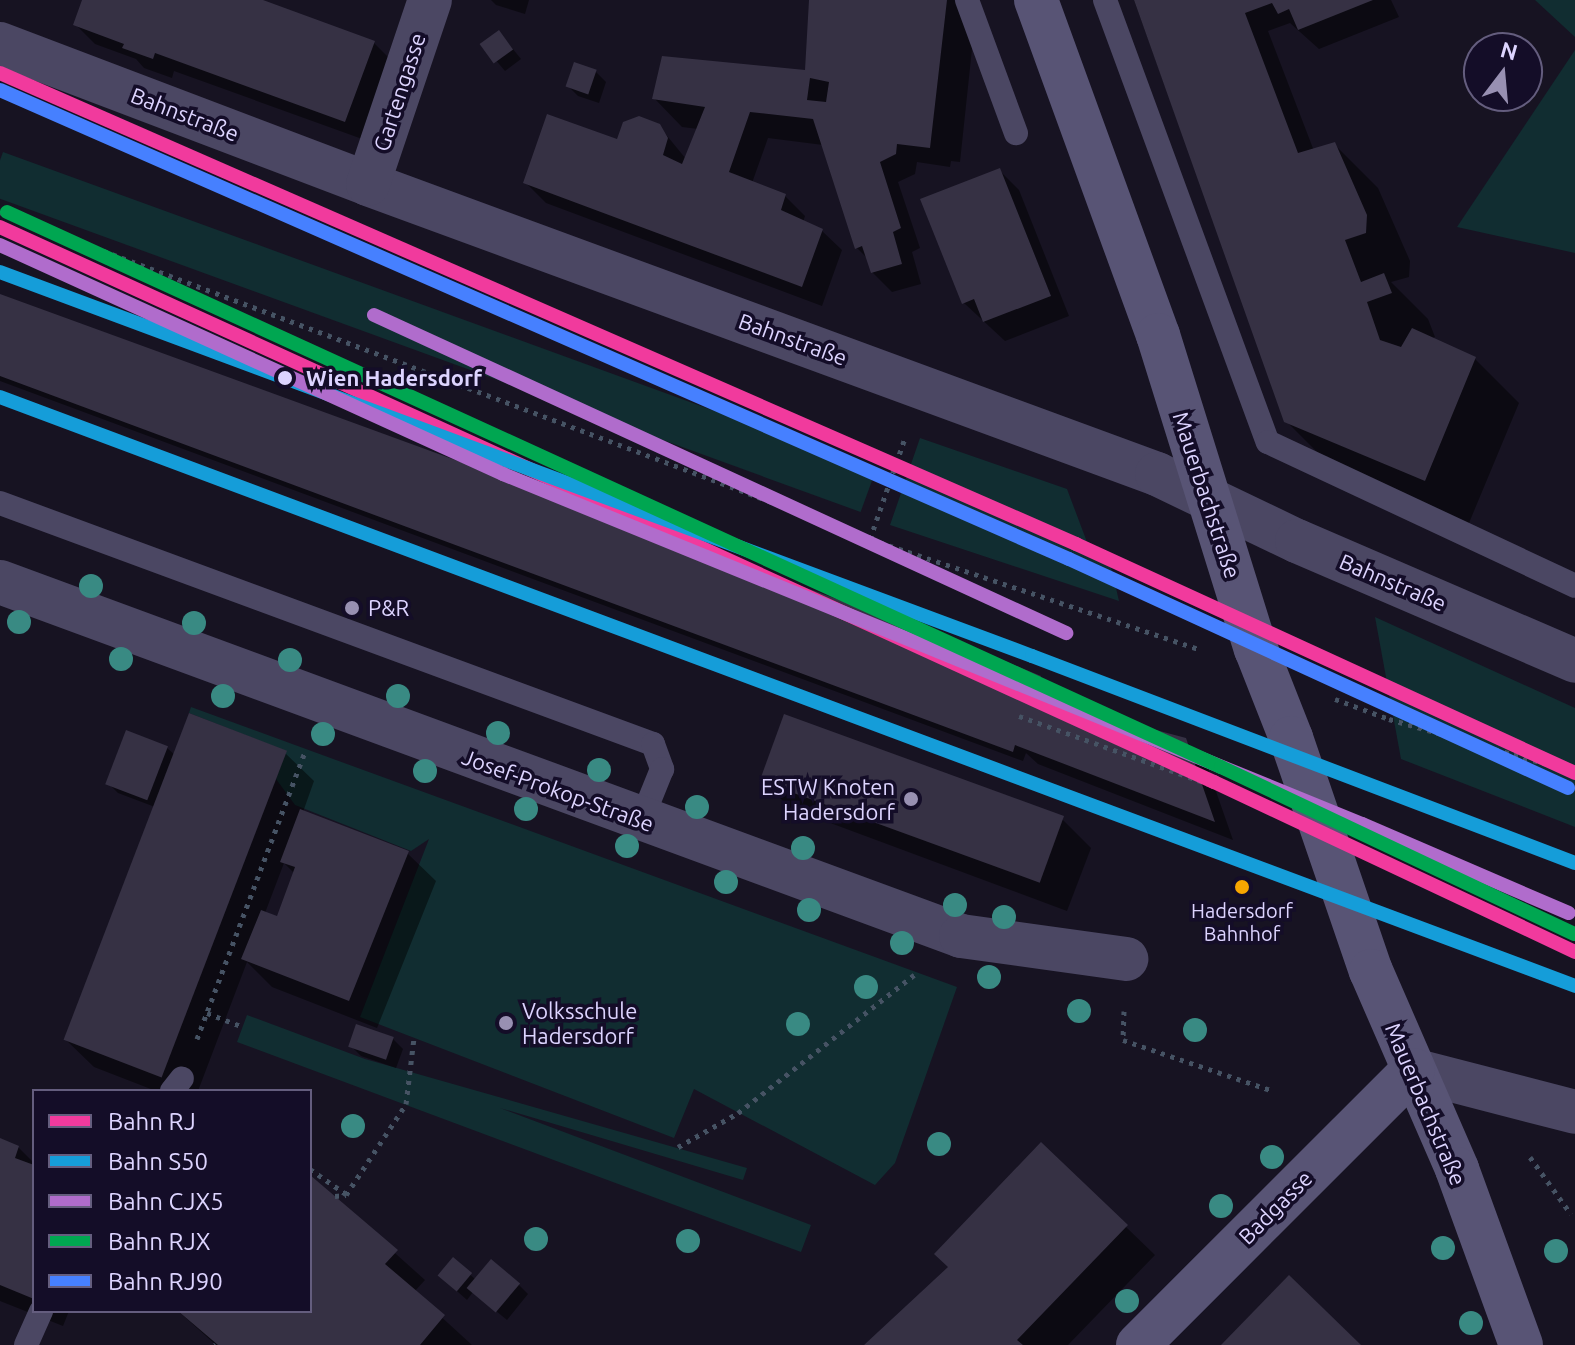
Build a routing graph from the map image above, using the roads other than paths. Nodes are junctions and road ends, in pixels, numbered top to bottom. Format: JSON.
{"nodes":[{"id":1,"x":430,"y":0,"type":"edge"},
{"id":2,"x":967,"y":0,"type":"edge"},
{"id":3,"x":1036,"y":0,"type":"edge"},
{"id":4,"x":1105,"y":0,"type":"edge"},
{"id":5,"x":0,"y":44,"type":"edge"},
{"id":6,"x":1016,"y":133,"type":"dead end"},
{"id":7,"x":368,"y":184,"type":"junction"},
{"id":8,"x":1207,"y":499,"type":"junction"},
{"id":9,"x":0,"y":503,"type":"edge"},
{"id":10,"x":0,"y":582,"type":"edge"},
{"id":11,"x":1575,"y":586,"type":"edge"},
{"id":12,"x":1575,"y":661,"type":"edge"},
{"id":13,"x":641,"y":821,"type":"junction"},
{"id":14,"x":1126,"y":959,"type":"road end"},
{"id":15,"x":1413,"y":1070,"type":"junction"},
{"id":16,"x":1575,"y":1112,"type":"edge"},
{"id":17,"x":40,"y":1313,"type":"edge"},
{"id":18,"x":26,"y":1345,"type":"edge"},
{"id":19,"x":1138,"y":1345,"type":"edge"},
{"id":20,"x":1521,"y":1345,"type":"edge"}],
"edges":[{"from":1,"to":7,"type":"street","name":"Gartengasse"},
{"from":2,"to":6,"type":"lane"},
{"from":3,"to":8,"type":"main road","name":"Mauerbachstraße"},
{"from":4,"to":11,"type":"lane"},
{"from":5,"to":7,"type":"street","name":"Bahnstraße"},
{"from":7,"to":8,"type":"street","name":"Bahnstraße"},
{"from":8,"to":12,"type":"street","name":"Bahnstraße"},
{"from":8,"to":15,"type":"main road","name":"Mauerbachstraße"},
{"from":9,"to":13,"type":"lane"},
{"from":10,"to":13,"type":"street","name":"Josef-Prokop-Straße"},
{"from":13,"to":14,"type":"street","name":"Josef-Prokop-Straße"},
{"from":15,"to":16,"type":"street"},
{"from":15,"to":19,"type":"main road","name":"Badgasse"},
{"from":15,"to":20,"type":"main road","name":"Mauerbachstraße"},
{"from":17,"to":18,"type":"lane"}]}
